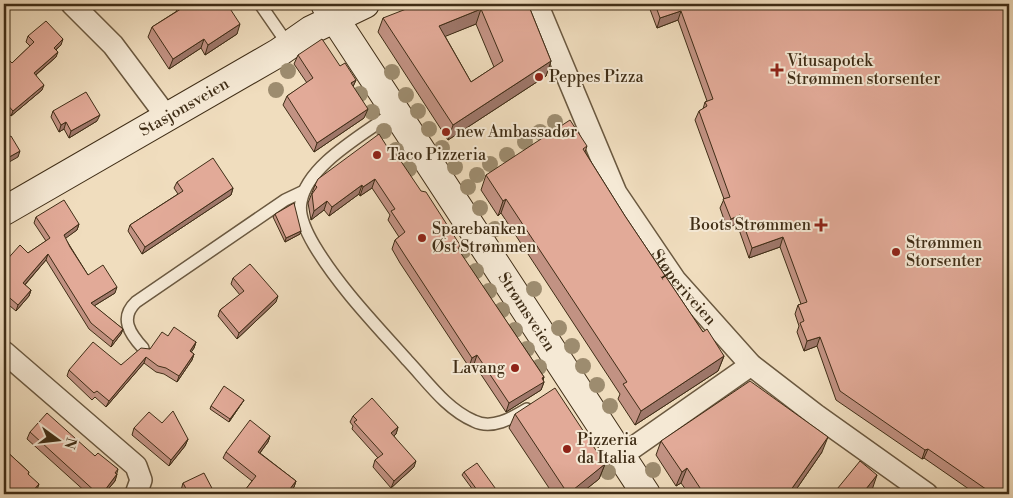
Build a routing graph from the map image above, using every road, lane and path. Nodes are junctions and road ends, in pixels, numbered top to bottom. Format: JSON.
{"nodes":[{"id":1,"x":72,"y":4,"type":"edge"},
{"id":2,"x":260,"y":4,"type":"edge"},
{"id":3,"x":365,"y":4,"type":"edge"},
{"id":4,"x":537,"y":4,"type":"edge"},
{"id":5,"x":330,"y":11,"type":"edge"},
{"id":6,"x":288,"y":46,"type":"junction"},
{"id":7,"x":395,"y":111,"type":"junction"},
{"id":8,"x":168,"y":117,"type":"junction"},
{"id":9,"x":304,"y":191,"type":"junction"},
{"id":10,"x":4,"y":211,"type":"edge"},
{"id":11,"x":142,"y":348,"type":"edge"},
{"id":12,"x":4,"y":352,"type":"edge"},
{"id":13,"x":750,"y":365,"type":"junction"},
{"id":14,"x":534,"y":404,"type":"edge"},
{"id":15,"x":621,"y":456,"type":"junction"},
{"id":16,"x":138,"y":487,"type":"edge"},
{"id":17,"x":646,"y":494,"type":"edge"},
{"id":18,"x":927,"y":494,"type":"edge"}],
"edges":[{"from":1,"to":8,"type":"street"},
{"from":2,"to":6,"type":"lane"},
{"from":3,"to":5,"type":"main road","name":"Stasjonsveien"},
{"from":4,"to":13,"type":"street","name":"Støperiveien"},
{"from":5,"to":6,"type":"main road","name":"Stasjonsveien"},
{"from":5,"to":7,"type":"main road","name":"Strømsveien"},
{"from":6,"to":8,"type":"main road","name":"Stasjonsveien"},
{"from":7,"to":9,"type":"lane"},
{"from":7,"to":15,"type":"main road","name":"Strømsveien"},
{"from":8,"to":10,"type":"main road","name":"Stasjonsveien"},
{"from":9,"to":11,"type":"lane"},
{"from":9,"to":14,"type":"lane"},
{"from":12,"to":16,"type":"street"},
{"from":13,"to":15,"type":"street"},
{"from":13,"to":18,"type":"street","name":"Støperiveien"},
{"from":15,"to":17,"type":"main road","name":"Strømsveien"}]}
